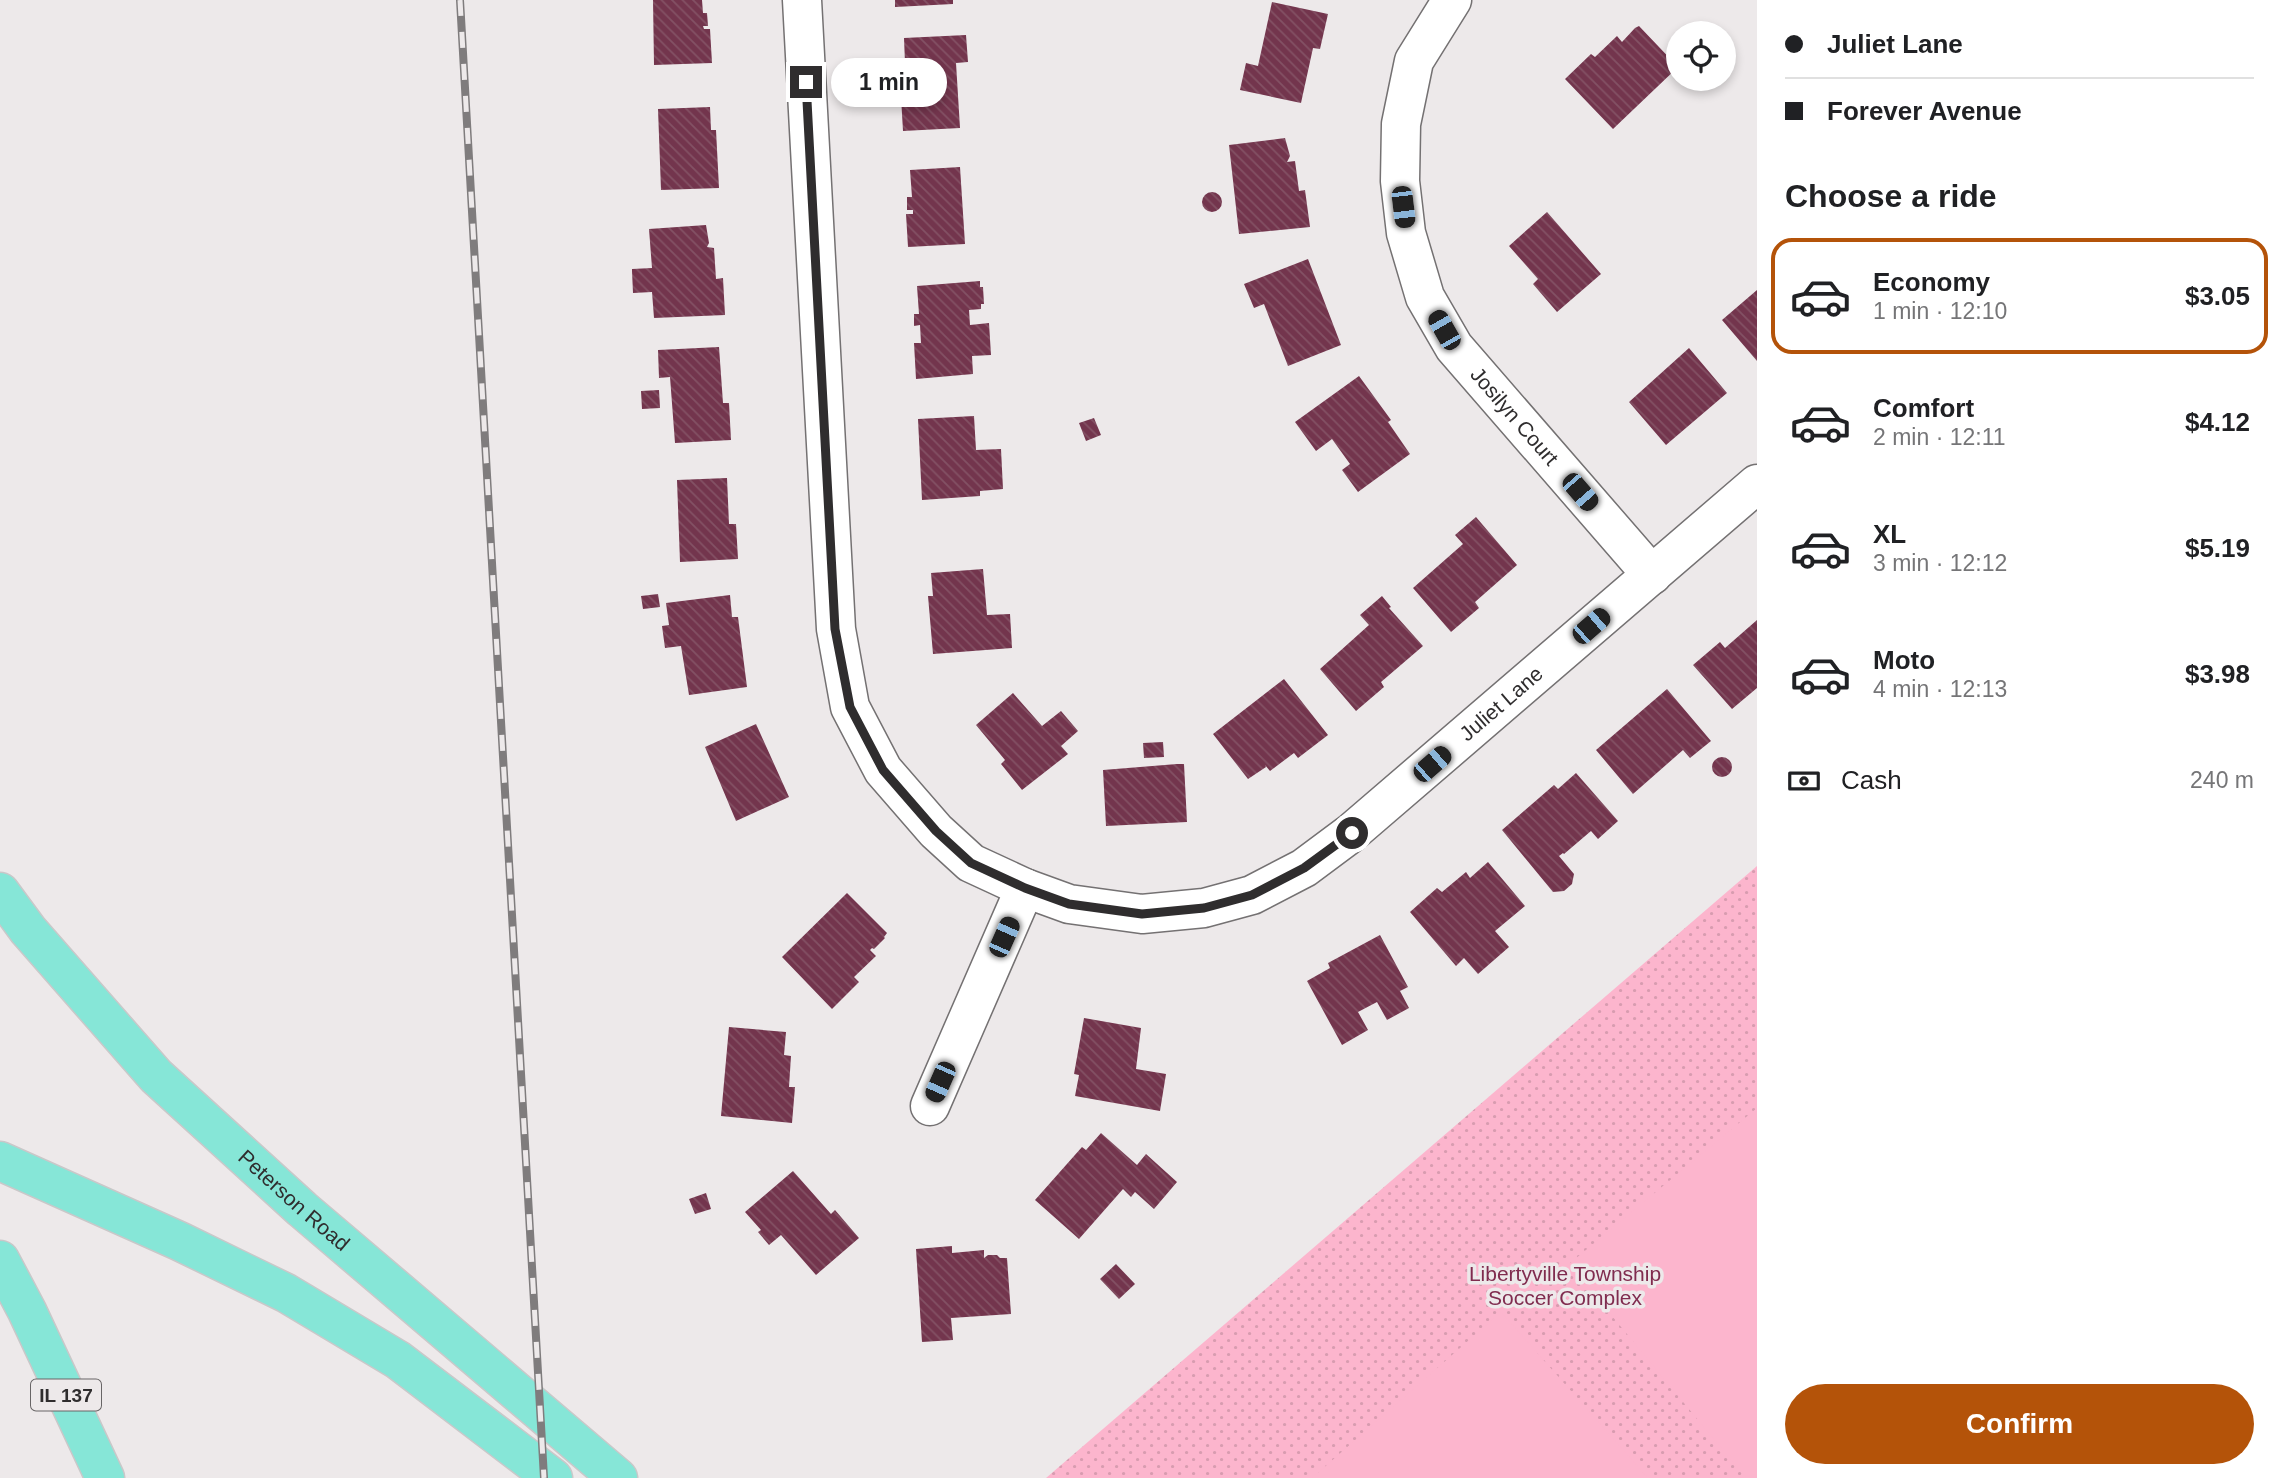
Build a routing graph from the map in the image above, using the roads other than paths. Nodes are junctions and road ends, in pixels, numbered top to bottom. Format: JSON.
{"nodes":[{"id":1,"x":802,"y":0,"type":"edge"},
{"id":2,"x":1452,"y":0,"type":"edge"},
{"id":3,"x":1757,"y":484,"type":"edge"},
{"id":4,"x":1651,"y":575,"type":"junction"},
{"id":5,"x":1025,"y":888,"type":"junction"},
{"id":6,"x":0,"y":892,"type":"edge"},
{"id":7,"x":930,"y":1106,"type":"dead end"},
{"id":8,"x":0,"y":1161,"type":"edge"},
{"id":9,"x":0,"y":1260,"type":"edge"},
{"id":10,"x":105,"y":1478,"type":"edge"},
{"id":11,"x":553,"y":1478,"type":"edge"},
{"id":12,"x":618,"y":1478,"type":"edge"}],
"edges":[{"from":1,"to":5,"type":"street","name":"Juliet Lane"},
{"from":2,"to":4,"type":"street","name":"Josilyn Court"},
{"from":3,"to":4,"type":"street","name":"Juliet Lane"},
{"from":4,"to":5,"type":"street","name":"Juliet Lane"},
{"from":5,"to":7,"type":"street"},
{"from":6,"to":12,"type":"main road","name":"Peterson Road"},
{"from":8,"to":11,"type":"main road"},
{"from":9,"to":10,"type":"main road","number":"IL 137"}]}
